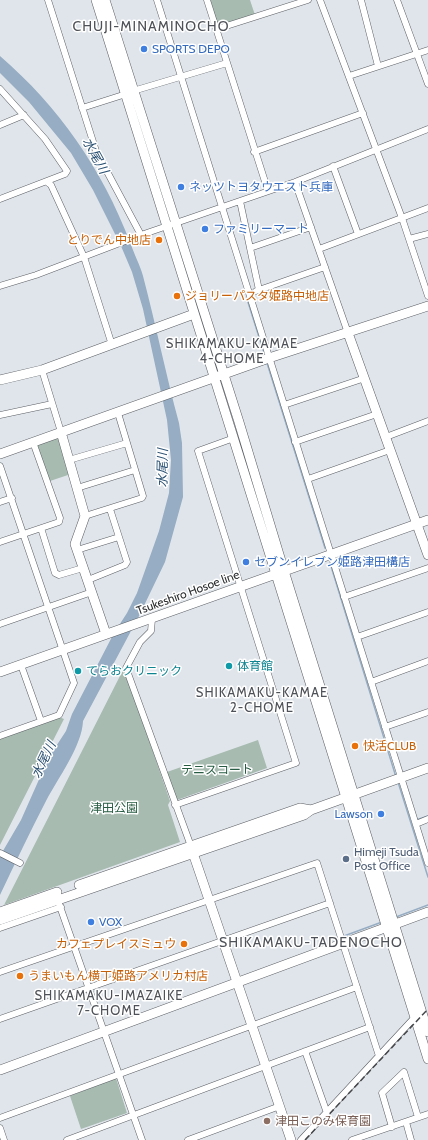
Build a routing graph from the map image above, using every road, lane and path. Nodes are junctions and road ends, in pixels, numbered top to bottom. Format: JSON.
{"nodes":[{"id":1,"x":48,"y":0,"type":"edge"},
{"id":2,"x":96,"y":0,"type":"edge"},
{"id":3,"x":105,"y":0,"type":"edge"},
{"id":4,"x":157,"y":0,"type":"edge"},
{"id":5,"x":207,"y":0,"type":"edge"},
{"id":6,"x":308,"y":0,"type":"edge"},
{"id":7,"x":320,"y":0,"type":"edge"},
{"id":8,"x":361,"y":0,"type":"edge"},
{"id":9,"x":398,"y":0,"type":"edge"},
{"id":10,"x":217,"y":29,"type":"junction"},
{"id":11,"x":428,"y":50,"type":"edge"},
{"id":12,"x":417,"y":54,"type":"junction"},
{"id":13,"x":227,"y":63,"type":"junction"},
{"id":14,"x":378,"y":66,"type":"junction"},
{"id":15,"x":349,"y":76,"type":"junction"},
{"id":16,"x":181,"y":77,"type":"junction"},
{"id":17,"x":428,"y":84,"type":"edge"},
{"id":18,"x":0,"y":89,"type":"edge"},
{"id":19,"x":130,"y":92,"type":"junction"},
{"id":20,"x":82,"y":108,"type":"junction"},
{"id":21,"x":363,"y":113,"type":"junction"},
{"id":22,"x":24,"y":115,"type":"junction"},
{"id":23,"x":0,"y":125,"type":"edge"},
{"id":24,"x":428,"y":128,"type":"edge"},
{"id":25,"x":376,"y":148,"type":"junction"},
{"id":26,"x":254,"y":152,"type":"junction"},
{"id":27,"x":333,"y":166,"type":"junction"},
{"id":28,"x":47,"y":182,"type":"junction"},
{"id":29,"x":294,"y":182,"type":"junction"},
{"id":30,"x":268,"y":191,"type":"junction"},
{"id":31,"x":0,"y":199,"type":"edge"},
{"id":32,"x":240,"y":201,"type":"junction"},
{"id":33,"x":222,"y":207,"type":"junction"},
{"id":34,"x":428,"y":208,"type":"edge"},
{"id":35,"x":402,"y":218,"type":"junction"},
{"id":36,"x":172,"y":225,"type":"junction"},
{"id":37,"x":311,"y":227,"type":"junction"},
{"id":38,"x":358,"y":234,"type":"junction"},
{"id":39,"x":428,"y":234,"type":"edge"},
{"id":40,"x":141,"y":235,"type":"junction"},
{"id":41,"x":409,"y":239,"type":"junction"},
{"id":42,"x":250,"y":248,"type":"junction"},
{"id":43,"x":318,"y":249,"type":"junction"},
{"id":44,"x":84,"y":257,"type":"junction"},
{"id":45,"x":325,"y":267,"type":"junction"},
{"id":46,"x":0,"y":286,"type":"edge"},
{"id":47,"x":258,"y":290,"type":"junction"},
{"id":48,"x":249,"y":294,"type":"junction"},
{"id":49,"x":428,"y":296,"type":"edge"},
{"id":50,"x":428,"y":306,"type":"edge"},
{"id":51,"x":194,"y":314,"type":"junction"},
{"id":52,"x":348,"y":333,"type":"junction"},
{"id":53,"x":112,"y":345,"type":"junction"},
{"id":54,"x":269,"y":358,"type":"junction"},
{"id":55,"x":42,"y":370,"type":"junction"},
{"id":56,"x":219,"y":377,"type":"junction"},
{"id":57,"x":365,"y":378,"type":"junction"},
{"id":58,"x":0,"y":380,"type":"edge"},
{"id":59,"x":52,"y":404,"type":"junction"},
{"id":60,"x":284,"y":404,"type":"junction"},
{"id":61,"x":118,"y":413,"type":"junction"},
{"id":62,"x":378,"y":414,"type":"junction"},
{"id":63,"x":0,"y":415,"type":"edge"},
{"id":64,"x":428,"y":421,"type":"edge"},
{"id":65,"x":61,"y":432,"type":"junction"},
{"id":66,"x":386,"y":437,"type":"junction"},
{"id":67,"x":234,"y":438,"type":"junction"},
{"id":68,"x":33,"y":442,"type":"junction"},
{"id":69,"x":295,"y":442,"type":"junction"},
{"id":70,"x":127,"y":443,"type":"junction"},
{"id":71,"x":390,"y":450,"type":"junction"},
{"id":72,"x":0,"y":454,"type":"edge"},
{"id":73,"x":69,"y":460,"type":"junction"},
{"id":74,"x":0,"y":466,"type":"edge"},
{"id":75,"x":135,"y":470,"type":"junction"},
{"id":76,"x":308,"y":479,"type":"junction"},
{"id":77,"x":77,"y":488,"type":"junction"},
{"id":78,"x":12,"y":498,"type":"junction"},
{"id":79,"x":0,"y":502,"type":"edge"},
{"id":80,"x":110,"y":509,"type":"junction"},
{"id":81,"x":85,"y":516,"type":"junction"},
{"id":82,"x":428,"y":520,"type":"edge"},
{"id":83,"x":417,"y":524,"type":"junction"},
{"id":84,"x":41,"y":528,"type":"junction"},
{"id":85,"x":23,"y":534,"type":"junction"},
{"id":86,"x":119,"y":537,"type":"junction"},
{"id":87,"x":0,"y":542,"type":"edge"},
{"id":88,"x":77,"y":550,"type":"junction"},
{"id":89,"x":331,"y":555,"type":"junction"},
{"id":90,"x":428,"y":555,"type":"edge"},
{"id":91,"x":83,"y":568,"type":"junction"},
{"id":92,"x":428,"y":568,"type":"edge"},
{"id":93,"x":280,"y":573,"type":"junction"},
{"id":94,"x":88,"y":580,"type":"junction"},
{"id":95,"x":240,"y":587,"type":"junction"},
{"id":96,"x":92,"y":592,"type":"junction"},
{"id":97,"x":344,"y":597,"type":"junction"},
{"id":98,"x":48,"y":606,"type":"junction"},
{"id":99,"x":428,"y":612,"type":"edge"},
{"id":100,"x":148,"y":620,"type":"junction"},
{"id":101,"x":0,"y":624,"type":"edge"},
{"id":102,"x":106,"y":634,"type":"junction"},
{"id":103,"x":356,"y":637,"type":"junction"},
{"id":104,"x":63,"y":650,"type":"junction"},
{"id":105,"x":428,"y":661,"type":"edge"},
{"id":106,"x":21,"y":665,"type":"junction"},
{"id":107,"x":0,"y":672,"type":"edge"},
{"id":108,"x":370,"y":682,"type":"junction"},
{"id":109,"x":428,"y":712,"type":"edge"},
{"id":110,"x":41,"y":721,"type":"junction"},
{"id":111,"x":385,"y":727,"type":"junction"},
{"id":112,"x":0,"y":736,"type":"edge"},
{"id":113,"x":428,"y":768,"type":"edge"},
{"id":114,"x":401,"y":778,"type":"junction"},
{"id":115,"x":350,"y":796,"type":"junction"},
{"id":116,"x":175,"y":805,"type":"junction"},
{"id":117,"x":428,"y":819,"type":"edge"},
{"id":118,"x":416,"y":824,"type":"junction"},
{"id":119,"x":192,"y":849,"type":"junction"},
{"id":120,"x":0,"y":853,"type":"edge"},
{"id":121,"x":20,"y":863,"type":"dead end"},
{"id":122,"x":428,"y":863,"type":"edge"},
{"id":123,"x":58,"y":899,"type":"junction"},
{"id":124,"x":208,"y":900,"type":"junction"},
{"id":125,"x":330,"y":903,"type":"junction"},
{"id":126,"x":0,"y":912,"type":"edge"},
{"id":127,"x":428,"y":912,"type":"edge"},
{"id":128,"x":0,"y":920,"type":"edge"},
{"id":129,"x":391,"y":926,"type":"junction"},
{"id":130,"x":0,"y":928,"type":"edge"},
{"id":131,"x":222,"y":941,"type":"junction"},
{"id":132,"x":343,"y":943,"type":"junction"},
{"id":133,"x":75,"y":946,"type":"junction"},
{"id":134,"x":0,"y":972,"type":"edge"},
{"id":135,"x":236,"y":983,"type":"junction"},
{"id":136,"x":357,"y":987,"type":"junction"},
{"id":137,"x":89,"y":988,"type":"junction"},
{"id":138,"x":428,"y":1000,"type":"edge"},
{"id":139,"x":420,"y":1008,"type":"junction"},
{"id":140,"x":415,"y":1017,"type":"junction"},
{"id":141,"x":0,"y":1019,"type":"edge"},
{"id":142,"x":251,"y":1025,"type":"junction"},
{"id":143,"x":370,"y":1027,"type":"junction"},
{"id":144,"x":104,"y":1032,"type":"junction"},
{"id":145,"x":428,"y":1032,"type":"edge"},
{"id":146,"x":305,"y":1051,"type":"junction"},
{"id":147,"x":379,"y":1056,"type":"junction"},
{"id":148,"x":428,"y":1059,"type":"edge"},
{"id":149,"x":265,"y":1066,"type":"junction"},
{"id":150,"x":0,"y":1070,"type":"edge"},
{"id":151,"x":119,"y":1074,"type":"junction"},
{"id":152,"x":280,"y":1106,"type":"junction"},
{"id":153,"x":327,"y":1113,"type":"junction"},
{"id":154,"x":428,"y":1114,"type":"edge"},
{"id":155,"x":133,"y":1115,"type":"junction"},
{"id":156,"x":418,"y":1117,"type":"junction"},
{"id":157,"x":0,"y":1118,"type":"edge"},
{"id":158,"x":406,"y":1122,"type":"junction"},
{"id":159,"x":392,"y":1127,"type":"junction"},
{"id":160,"x":0,"y":1128,"type":"edge"},
{"id":161,"x":369,"y":1138,"type":"edge"},
{"id":162,"x":4,"y":1140,"type":"edge"},
{"id":163,"x":67,"y":1140,"type":"edge"},
{"id":164,"x":142,"y":1140,"type":"edge"},
{"id":165,"x":188,"y":1140,"type":"edge"},
{"id":166,"x":291,"y":1140,"type":"edge"},
{"id":167,"x":301,"y":1140,"type":"edge"},
{"id":168,"x":352,"y":1140,"type":"edge"},
{"id":169,"x":411,"y":1140,"type":"edge"}],
"edges":[{"from":1,"to":20,"type":"street"},
{"from":2,"to":19,"type":"street"},
{"from":3,"to":19,"type":"street"},
{"from":4,"to":16,"type":"street"},
{"from":5,"to":10,"type":"street"},
{"from":6,"to":10,"type":"street"},
{"from":7,"to":15,"type":"street"},
{"from":8,"to":14,"type":"street"},
{"from":9,"to":12,"type":"street"},
{"from":10,"to":13,"type":"street"},
{"from":11,"to":12,"type":"street"},
{"from":12,"to":14,"type":"street"},
{"from":12,"to":17,"type":"street"},
{"from":13,"to":16,"type":"street"},
{"from":13,"to":26,"type":"street"},
{"from":14,"to":15,"type":"street"},
{"from":15,"to":21,"type":"street"},
{"from":16,"to":19,"type":"street"},
{"from":16,"to":33,"type":"street"},
{"from":18,"to":22,"type":"street"},
{"from":19,"to":20,"type":"street"},
{"from":19,"to":36,"type":"street"},
{"from":20,"to":40,"type":"street"},
{"from":21,"to":25,"type":"street"},
{"from":21,"to":26,"type":"street"},
{"from":22,"to":23,"type":"street"},
{"from":22,"to":28,"type":"street"},
{"from":24,"to":25,"type":"street"},
{"from":25,"to":27,"type":"street"},
{"from":25,"to":35,"type":"street"},
{"from":26,"to":30,"type":"street"},
{"from":27,"to":29,"type":"street"},
{"from":27,"to":38,"type":"street"},
{"from":28,"to":31,"type":"street"},
{"from":28,"to":44,"type":"street"},
{"from":29,"to":30,"type":"street"},
{"from":29,"to":37,"type":"street"},
{"from":30,"to":32,"type":"street"},
{"from":32,"to":33,"type":"street"},
{"from":32,"to":42,"type":"street"},
{"from":33,"to":36,"type":"street"},
{"from":33,"to":48,"type":"street"},
{"from":34,"to":35,"type":"street"},
{"from":35,"to":38,"type":"street"},
{"from":35,"to":41,"type":"street"},
{"from":36,"to":40,"type":"street"},
{"from":36,"to":51,"type":"street"},
{"from":36,"to":56,"type":"street"},
{"from":37,"to":42,"type":"street"},
{"from":37,"to":43,"type":"street"},
{"from":38,"to":43,"type":"street"},
{"from":39,"to":41,"type":"street"},
{"from":40,"to":44,"type":"street"},
{"from":41,"to":49,"type":"street"},
{"from":42,"to":47,"type":"street"},
{"from":43,"to":45,"type":"street"},
{"from":44,"to":46,"type":"street"},
{"from":44,"to":53,"type":"street"},
{"from":45,"to":47,"type":"street"},
{"from":45,"to":52,"type":"street"},
{"from":47,"to":48,"type":"street"},
{"from":48,"to":54,"type":"street"},
{"from":50,"to":52,"type":"street"},
{"from":51,"to":53,"type":"street"},
{"from":51,"to":56,"type":"street"},
{"from":52,"to":54,"type":"street"},
{"from":52,"to":57,"type":"street"},
{"from":53,"to":55,"type":"street"},
{"from":54,"to":56,"type":"street"},
{"from":54,"to":60,"type":"street"},
{"from":55,"to":58,"type":"street"},
{"from":55,"to":59,"type":"street"},
{"from":56,"to":61,"type":"street"},
{"from":56,"to":67,"type":"street"},
{"from":56,"to":93,"type":"street"},
{"from":57,"to":60,"type":"street"},
{"from":57,"to":62,"type":"street"},
{"from":59,"to":63,"type":"street"},
{"from":59,"to":65,"type":"street"},
{"from":60,"to":69,"type":"street"},
{"from":61,"to":65,"type":"street"},
{"from":61,"to":70,"type":"street"},
{"from":62,"to":66,"type":"street"},
{"from":62,"to":69,"type":"street"},
{"from":64,"to":66,"type":"street"},
{"from":65,"to":68,"type":"street"},
{"from":65,"to":73,"type":"street"},
{"from":66,"to":71,"type":"street"},
{"from":67,"to":93,"type":"street"},
{"from":67,"to":95,"type":"street"},
{"from":68,"to":72,"type":"street"},
{"from":68,"to":84,"type":"street"},
{"from":69,"to":76,"type":"street"},
{"from":70,"to":73,"type":"street"},
{"from":70,"to":75,"type":"street"},
{"from":71,"to":76,"type":"street"},
{"from":71,"to":83,"type":"street"},
{"from":73,"to":77,"type":"street"},
{"from":74,"to":78,"type":"street"},
{"from":75,"to":77,"type":"street"},
{"from":75,"to":80,"type":"street"},
{"from":76,"to":89,"type":"street"},
{"from":77,"to":81,"type":"street"},
{"from":78,"to":79,"type":"street"},
{"from":78,"to":85,"type":"street"},
{"from":80,"to":81,"type":"street"},
{"from":80,"to":86,"type":"street"},
{"from":81,"to":88,"type":"street"},
{"from":82,"to":83,"type":"street","name":"Tsukeshiro Hosoe line"},
{"from":83,"to":89,"type":"street","name":"Tsukeshiro Hosoe line"},
{"from":83,"to":90,"type":"street"},
{"from":84,"to":85,"type":"street"},
{"from":84,"to":91,"type":"street"},
{"from":85,"to":87,"type":"street"},
{"from":85,"to":98,"type":"street"},
{"from":86,"to":88,"type":"street"},
{"from":86,"to":94,"type":"street"},
{"from":88,"to":91,"type":"street"},
{"from":89,"to":93,"type":"street","name":"Tsukeshiro Hosoe line"},
{"from":89,"to":97,"type":"street"},
{"from":91,"to":94,"type":"street"},
{"from":92,"to":97,"type":"street"},
{"from":93,"to":95,"type":"street","name":"Tsukeshiro Hosoe line"},
{"from":93,"to":115,"type":"street"},
{"from":94,"to":96,"type":"street"},
{"from":95,"to":100,"type":"street","name":"Tsukeshiro Hosoe line"},
{"from":95,"to":116,"type":"street"},
{"from":96,"to":98,"type":"street"},
{"from":96,"to":102,"type":"street"},
{"from":97,"to":103,"type":"street"},
{"from":98,"to":101,"type":"street"},
{"from":98,"to":104,"type":"street"},
{"from":99,"to":103,"type":"street"},
{"from":100,"to":102,"type":"street","name":"Tsukeshiro Hosoe line"},
{"from":100,"to":116,"type":"street"},
{"from":102,"to":104,"type":"street","name":"Tsukeshiro Hosoe line"},
{"from":103,"to":108,"type":"street"},
{"from":104,"to":106,"type":"street","name":"Tsukeshiro Hosoe line"},
{"from":104,"to":110,"type":"street"},
{"from":105,"to":108,"type":"street"},
{"from":106,"to":107,"type":"street","name":"Tsukeshiro Hosoe line"},
{"from":106,"to":110,"type":"street"},
{"from":108,"to":111,"type":"street"},
{"from":109,"to":111,"type":"street"},
{"from":110,"to":112,"type":"street"},
{"from":111,"to":114,"type":"street"},
{"from":113,"to":114,"type":"street"},
{"from":114,"to":115,"type":"street"},
{"from":114,"to":118,"type":"street"},
{"from":115,"to":119,"type":"street"},
{"from":115,"to":129,"type":"street"},
{"from":116,"to":119,"type":"street"},
{"from":117,"to":118,"type":"street"},
{"from":118,"to":122,"type":"street"},
{"from":119,"to":123,"type":"street"},
{"from":119,"to":124,"type":"street"},
{"from":120,"to":121,"type":"street"},
{"from":123,"to":126,"type":"street"},
{"from":123,"to":128,"type":"street"},
{"from":123,"to":130,"type":"street"},
{"from":123,"to":133,"type":"street"},
{"from":124,"to":125,"type":"street"},
{"from":124,"to":131,"type":"street"},
{"from":124,"to":133,"type":"street"},
{"from":125,"to":131,"type":"street"},
{"from":125,"to":132,"type":"street"},
{"from":127,"to":129,"type":"street"},
{"from":129,"to":132,"type":"street"},
{"from":129,"to":139,"type":"street"},
{"from":129,"to":140,"type":"street"},
{"from":131,"to":135,"type":"street"},
{"from":131,"to":137,"type":"street"},
{"from":132,"to":135,"type":"street"},
{"from":132,"to":136,"type":"street"},
{"from":133,"to":134,"type":"street"},
{"from":133,"to":137,"type":"street"},
{"from":135,"to":142,"type":"street"},
{"from":135,"to":144,"type":"street"},
{"from":136,"to":142,"type":"street"},
{"from":136,"to":143,"type":"street"},
{"from":137,"to":141,"type":"street"},
{"from":137,"to":144,"type":"street"},
{"from":138,"to":139,"type":"street"},
{"from":139,"to":145,"type":"street"},
{"from":140,"to":147,"type":"street"},
{"from":140,"to":148,"type":"street"},
{"from":142,"to":149,"type":"street"},
{"from":142,"to":151,"type":"street"},
{"from":143,"to":146,"type":"street"},
{"from":143,"to":147,"type":"street"},
{"from":144,"to":150,"type":"street"},
{"from":144,"to":151,"type":"street"},
{"from":146,"to":149,"type":"street"},
{"from":146,"to":153,"type":"street"},
{"from":147,"to":153,"type":"street"},
{"from":149,"to":152,"type":"street"},
{"from":149,"to":155,"type":"street"},
{"from":151,"to":155,"type":"street"},
{"from":151,"to":157,"type":"street"},
{"from":152,"to":165,"type":"street"},
{"from":152,"to":166,"type":"street"},
{"from":153,"to":167,"type":"street"},
{"from":154,"to":156,"type":"street"},
{"from":155,"to":163,"type":"street"},
{"from":155,"to":164,"type":"street"},
{"from":156,"to":158,"type":"street"},
{"from":156,"to":159,"type":"street"},
{"from":158,"to":159,"type":"street"},
{"from":158,"to":169,"type":"street"},
{"from":159,"to":161,"type":"street"},
{"from":160,"to":162,"type":"street"},
{"from":161,"to":168,"type":"street"}]}
